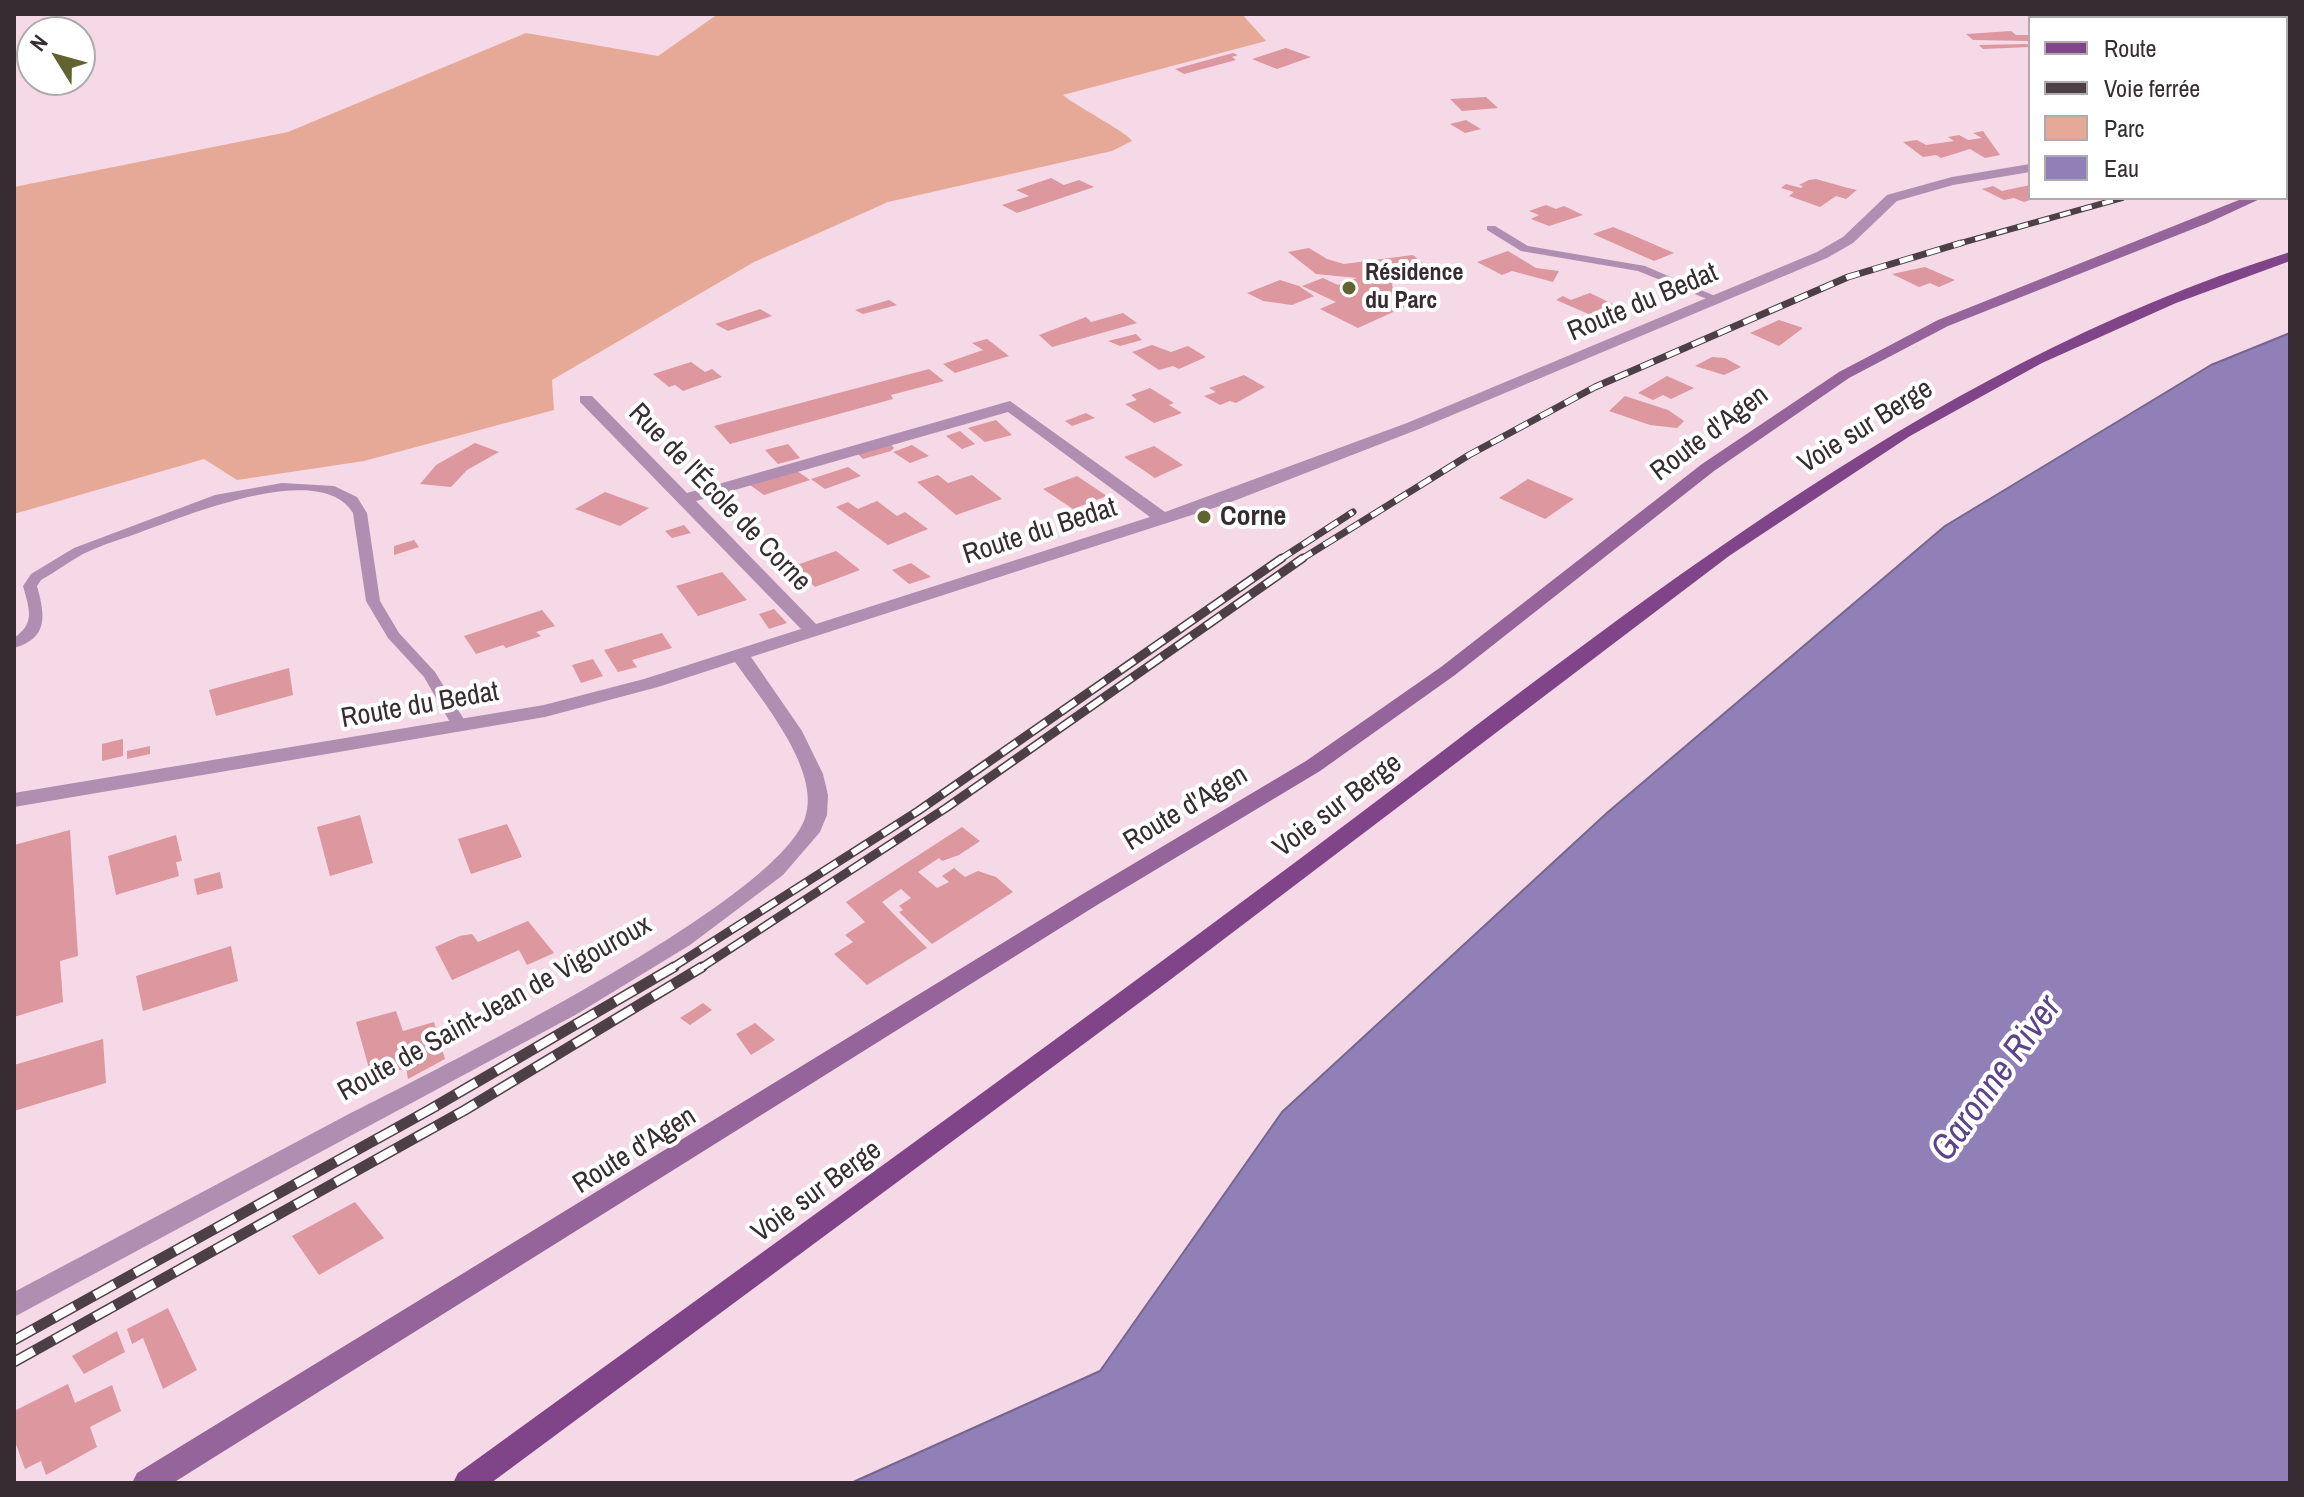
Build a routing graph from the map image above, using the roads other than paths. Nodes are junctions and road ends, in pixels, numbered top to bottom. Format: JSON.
{"nodes":[{"id":1,"x":2028,"y":168,"type":"edge"},
{"id":2,"x":2251,"y":200,"type":"edge"},
{"id":3,"x":1491,"y":228,"type":"dead end"},
{"id":4,"x":2290,"y":256,"type":"edge"},
{"id":5,"x":1716,"y":299,"type":"junction"},
{"id":6,"x":586,"y":399,"type":"dead end"},
{"id":7,"x":685,"y":499,"type":"junction"},
{"id":8,"x":1164,"y":519,"type":"junction"},
{"id":9,"x":814,"y":632,"type":"junction"},
{"id":10,"x":14,"y":644,"type":"edge"},
{"id":11,"x":740,"y":655,"type":"junction"},
{"id":12,"x":460,"y":726,"type":"junction"},
{"id":13,"x":14,"y":800,"type":"edge"},
{"id":14,"x":14,"y":1305,"type":"edge"},
{"id":15,"x":147,"y":1483,"type":"edge"},
{"id":16,"x":468,"y":1483,"type":"edge"}],
"edges":[{"from":1,"to":5,"type":"street","name":"Route du Bedat"},
{"from":2,"to":15,"type":"main road","name":"Route d'Agen"},
{"from":3,"to":5,"type":"lane"},
{"from":4,"to":16,"type":"main road","name":"Voie sur Berge"},
{"from":5,"to":8,"type":"street","name":"Route du Bedat"},
{"from":6,"to":7,"type":"street","name":"Rue de l'École de Corne"},
{"from":7,"to":8,"type":"street"},
{"from":7,"to":9,"type":"street","name":"Rue de l'École de Corne"},
{"from":8,"to":9,"type":"street","name":"Route du Bedat"},
{"from":9,"to":11,"type":"street","name":"Route du Bedat"},
{"from":10,"to":12,"type":"lane"},
{"from":11,"to":12,"type":"street","name":"Route du Bedat"},
{"from":11,"to":14,"type":"street","name":"Route de Saint-Jean de Vigouroux"},
{"from":12,"to":13,"type":"street","name":"Route du Bedat"}]}
